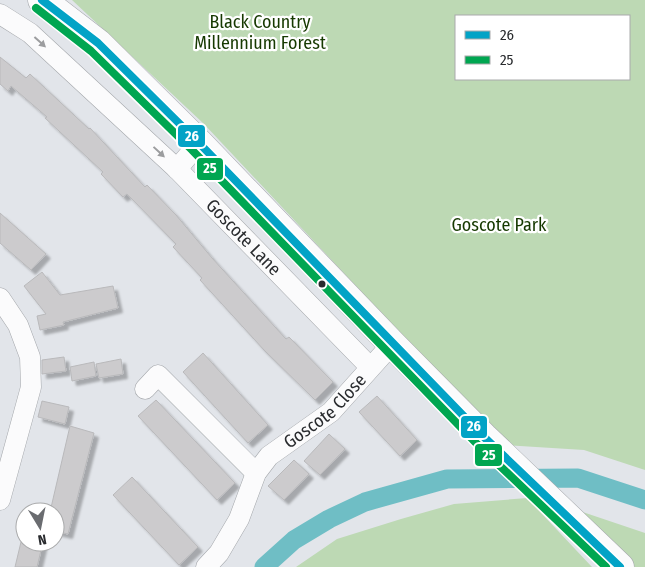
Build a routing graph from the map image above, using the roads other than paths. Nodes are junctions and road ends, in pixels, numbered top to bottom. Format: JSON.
{"nodes":[{"id":1,"x":42,"y":0,"type":"edge"},
{"id":2,"x":0,"y":14,"type":"edge"},
{"id":3,"x":200,"y":143,"type":"junction"},
{"id":4,"x":176,"y":169,"type":"junction"},
{"id":5,"x":0,"y":298,"type":"edge"},
{"id":6,"x":392,"y":344,"type":"junction"},
{"id":7,"x":370,"y":366,"type":"junction"},
{"id":8,"x":145,"y":389,"type":"dead end"},
{"id":9,"x":4,"y":468,"type":"edge"},
{"id":10,"x":256,"y":472,"type":"junction"},
{"id":11,"x":0,"y":500,"type":"edge"},
{"id":12,"x":206,"y":567,"type":"edge"},
{"id":13,"x":620,"y":567,"type":"edge"}],
"edges":[{"from":1,"to":3,"type":"street","name":"Goscote Lane"},
{"from":2,"to":4,"type":"street","name":"Goscote Lane","one_way":true},
{"from":3,"to":4,"type":"street"},
{"from":3,"to":6,"type":"street","name":"Goscote Lane"},
{"from":4,"to":7,"type":"street","name":"Goscote Lane"},
{"from":5,"to":9,"type":"street"},
{"from":6,"to":7,"type":"street","name":"Goscote Close"},
{"from":6,"to":13,"type":"street","name":"Goscote Lane"},
{"from":7,"to":10,"type":"street","name":"Goscote Close"},
{"from":8,"to":10,"type":"street"},
{"from":9,"to":11,"type":"street"},
{"from":10,"to":12,"type":"street","name":"Goscote Close"}]}
